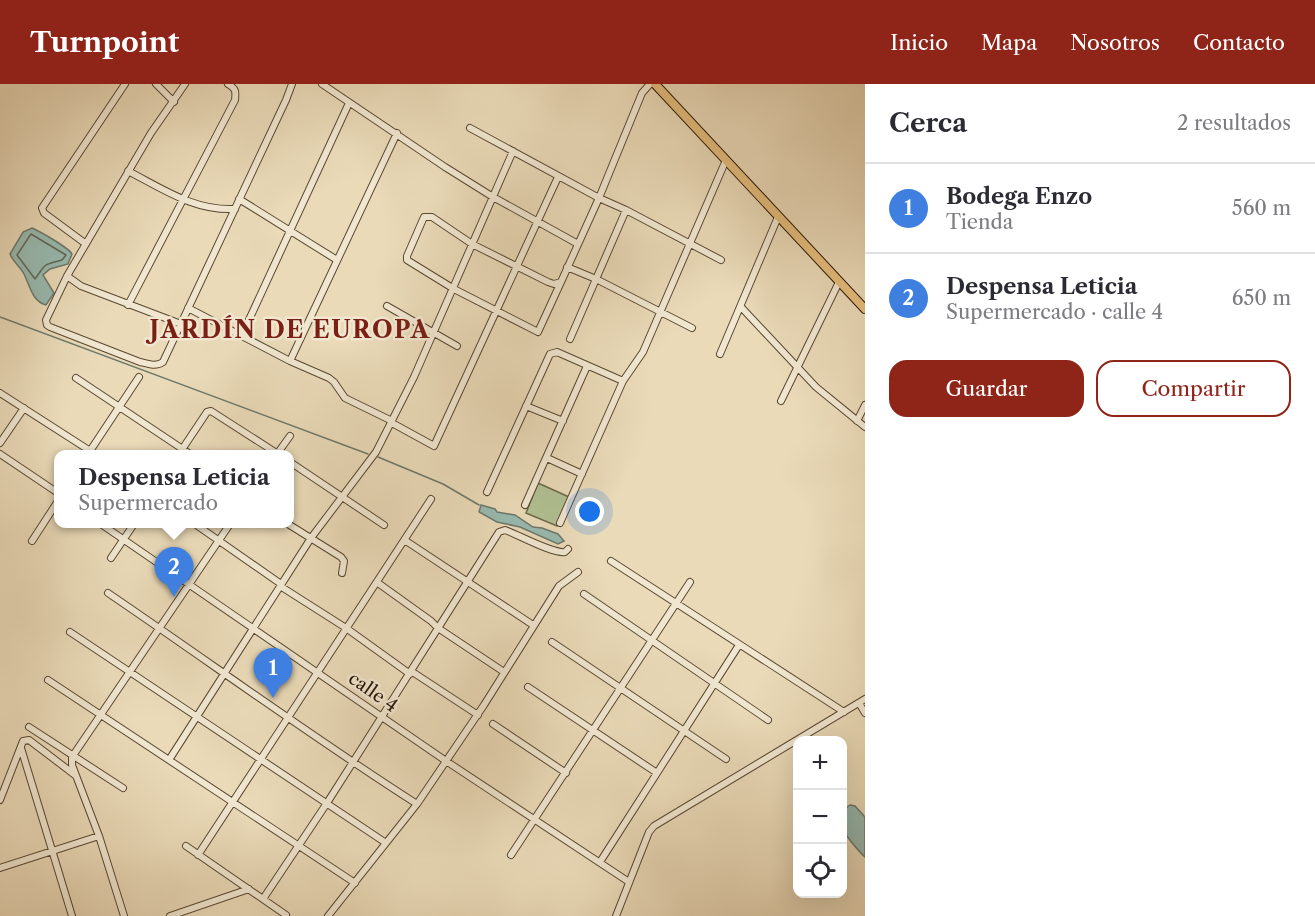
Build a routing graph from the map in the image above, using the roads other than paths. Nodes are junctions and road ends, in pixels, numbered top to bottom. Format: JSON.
{"nodes":[{"id":1,"x":125,"y":84,"type":"edge"},
{"id":2,"x":156,"y":84,"type":"edge"},
{"id":3,"x":185,"y":84,"type":"edge"},
{"id":4,"x":228,"y":84,"type":"edge"},
{"id":5,"x":292,"y":84,"type":"edge"},
{"id":6,"x":322,"y":84,"type":"edge"},
{"id":7,"x":650,"y":84,"type":"edge"},
{"id":8,"x":656,"y":84,"type":"edge"},
{"id":9,"x":174,"y":102,"type":"junction"},
{"id":10,"x":349,"y":103,"type":"junction"},
{"id":11,"x":470,"y":128,"type":"dead end"},
{"id":12,"x":397,"y":133,"type":"junction"},
{"id":13,"x":513,"y":151,"type":"junction"},
{"id":14,"x":726,"y":160,"type":"junction"},
{"id":15,"x":129,"y":171,"type":"junction"},
{"id":16,"x":558,"y":177,"type":"junction"},
{"id":17,"x":493,"y":197,"type":"junction"},
{"id":18,"x":599,"y":198,"type":"junction"},
{"id":19,"x":239,"y":199,"type":"junction"},
{"id":20,"x":182,"y":200,"type":"junction"},
{"id":21,"x":235,"y":209,"type":"junction"},
{"id":22,"x":626,"y":210,"type":"junction"},
{"id":23,"x":778,"y":217,"type":"junction"},
{"id":24,"x":537,"y":221,"type":"junction"},
{"id":25,"x":290,"y":230,"type":"junction"},
{"id":26,"x":86,"y":244,"type":"junction"},
{"id":27,"x":472,"y":244,"type":"junction"},
{"id":28,"x":578,"y":244,"type":"junction"},
{"id":29,"x":690,"y":244,"type":"junction"},
{"id":30,"x":337,"y":260,"type":"junction"},
{"id":31,"x":721,"y":260,"type":"dead end"},
{"id":32,"x":516,"y":266,"type":"junction"},
{"id":33,"x":567,"y":267,"type":"junction"},
{"id":34,"x":67,"y":276,"type":"junction"},
{"id":35,"x":596,"y":279,"type":"junction"},
{"id":36,"x":561,"y":282,"type":"junction"},
{"id":37,"x":839,"y":282,"type":"junction"},
{"id":38,"x":454,"y":289,"type":"junction"},
{"id":39,"x":128,"y":305,"type":"junction"},
{"id":40,"x":387,"y":306,"type":"dead end"},
{"id":41,"x":741,"y":307,"type":"junction"},
{"id":42,"x":188,"y":308,"type":"junction"},
{"id":43,"x":865,"y":309,"type":"edge"},
{"id":44,"x":497,"y":312,"type":"junction"},
{"id":45,"x":660,"y":312,"type":"junction"},
{"id":46,"x":181,"y":324,"type":"junction"},
{"id":47,"x":692,"y":328,"type":"dead end"},
{"id":48,"x":434,"y":333,"type":"junction"},
{"id":49,"x":242,"y":335,"type":"junction"},
{"id":50,"x":570,"y":339,"type":"dead end"},
{"id":51,"x":457,"y":346,"type":"dead end"},
{"id":52,"x":720,"y":354,"type":"dead end"},
{"id":53,"x":290,"y":361,"type":"junction"},
{"id":54,"x":586,"y":366,"type":"junction"},
{"id":55,"x":797,"y":366,"type":"junction"},
{"id":56,"x":139,"y":377,"type":"dead end"},
{"id":57,"x":75,"y":378,"type":"dead end"},
{"id":58,"x":623,"y":381,"type":"junction"},
{"id":59,"x":0,"y":393,"type":"edge"},
{"id":60,"x":781,"y":401,"type":"dead end"},
{"id":61,"x":865,"y":405,"type":"edge"},
{"id":62,"x":119,"y":406,"type":"junction"},
{"id":63,"x":526,"y":406,"type":"junction"},
{"id":64,"x":24,"y":408,"type":"junction"},
{"id":65,"x":563,"y":421,"type":"junction"},
{"id":66,"x":857,"y":421,"type":"junction"},
{"id":67,"x":392,"y":422,"type":"junction"},
{"id":68,"x":865,"y":427,"type":"edge"},
{"id":69,"x":290,"y":436,"type":"dead end"},
{"id":70,"x":0,"y":443,"type":"edge"},
{"id":71,"x":87,"y":450,"type":"edge"},
{"id":72,"x":93,"y":450,"type":"edge"},
{"id":73,"x":177,"y":450,"type":"edge"},
{"id":74,"x":181,"y":450,"type":"edge"},
{"id":75,"x":271,"y":450,"type":"edge"},
{"id":76,"x":280,"y":450,"type":"edge"},
{"id":77,"x":0,"y":454,"type":"edge"},
{"id":78,"x":547,"y":458,"type":"junction"},
{"id":79,"x":294,"y":465,"type":"edge"},
{"id":80,"x":582,"y":474,"type":"junction"},
{"id":81,"x":54,"y":490,"type":"edge"},
{"id":82,"x":487,"y":492,"type":"dead end"},
{"id":83,"x":341,"y":498,"type":"junction"},
{"id":84,"x":431,"y":500,"type":"dead end"},
{"id":85,"x":525,"y":505,"type":"dead end"},
{"id":86,"x":54,"y":507,"type":"edge"},
{"id":87,"x":560,"y":523,"type":"dead end"},
{"id":88,"x":384,"y":525,"type":"dead end"},
{"id":89,"x":107,"y":528,"type":"edge"},
{"id":90,"x":132,"y":528,"type":"edge"},
{"id":91,"x":201,"y":528,"type":"edge"},
{"id":92,"x":228,"y":528,"type":"edge"},
{"id":93,"x":294,"y":528,"type":"edge"},
{"id":94,"x":311,"y":538,"type":"junction"},
{"id":95,"x":124,"y":540,"type":"junction"},
{"id":96,"x":219,"y":540,"type":"junction"},
{"id":97,"x":32,"y":541,"type":"dead end"},
{"id":98,"x":406,"y":541,"type":"junction"},
{"id":99,"x":568,"y":549,"type":"dead end"},
{"id":100,"x":111,"y":558,"type":"dead end"},
{"id":101,"x":611,"y":561,"type":"dead end"},
{"id":102,"x":578,"y":572,"type":"dead end"},
{"id":103,"x":342,"y":573,"type":"dead end"},
{"id":104,"x":467,"y":580,"type":"junction"},
{"id":105,"x":690,"y":582,"type":"dead end"},
{"id":106,"x":378,"y":583,"type":"junction"},
{"id":107,"x":189,"y":584,"type":"junction"},
{"id":108,"x":280,"y":585,"type":"junction"},
{"id":109,"x":108,"y":593,"type":"dead end"},
{"id":110,"x":584,"y":594,"type":"dead end"},
{"id":111,"x":676,"y":603,"type":"junction"},
{"id":112,"x":533,"y":625,"type":"junction"},
{"id":113,"x":159,"y":628,"type":"junction"},
{"id":114,"x":253,"y":628,"type":"junction"},
{"id":115,"x":346,"y":628,"type":"junction"},
{"id":116,"x":438,"y":628,"type":"junction"},
{"id":117,"x":70,"y":632,"type":"dead end"},
{"id":118,"x":652,"y":640,"type":"junction"},
{"id":119,"x":552,"y":642,"type":"dead end"},
{"id":120,"x":739,"y":645,"type":"junction"},
{"id":121,"x":130,"y":671,"type":"junction"},
{"id":122,"x":224,"y":672,"type":"junction"},
{"id":123,"x":410,"y":672,"type":"junction"},
{"id":124,"x":504,"y":672,"type":"junction"},
{"id":125,"x":318,"y":673,"type":"junction"},
{"id":126,"x":48,"y":680,"type":"dead end"},
{"id":127,"x":714,"y":683,"type":"junction"},
{"id":128,"x":528,"y":687,"type":"dead end"},
{"id":129,"x":621,"y":688,"type":"junction"},
{"id":130,"x":862,"y":701,"type":"edge"},
{"id":131,"x":844,"y":712,"type":"junction"},
{"id":132,"x":865,"y":712,"type":"edge"},
{"id":133,"x":101,"y":715,"type":"junction"},
{"id":134,"x":478,"y":715,"type":"junction"},
{"id":135,"x":198,"y":716,"type":"junction"},
{"id":136,"x":289,"y":717,"type":"junction"},
{"id":137,"x":382,"y":717,"type":"junction"},
{"id":138,"x":768,"y":720,"type":"dead end"},
{"id":139,"x":493,"y":724,"type":"dead end"},
{"id":140,"x":29,"y":727,"type":"dead end"},
{"id":141,"x":593,"y":731,"type":"junction"},
{"id":142,"x":684,"y":731,"type":"junction"},
{"id":143,"x":21,"y":748,"type":"junction"},
{"id":144,"x":72,"y":757,"type":"junction"},
{"id":145,"x":261,"y":759,"type":"junction"},
{"id":146,"x":726,"y":759,"type":"dead end"},
{"id":147,"x":169,"y":760,"type":"junction"},
{"id":148,"x":446,"y":761,"type":"junction"},
{"id":149,"x":352,"y":763,"type":"junction"},
{"id":150,"x":566,"y":773,"type":"junction"},
{"id":151,"x":657,"y":773,"type":"junction"},
{"id":152,"x":76,"y":776,"type":"junction"},
{"id":153,"x":123,"y":788,"type":"dead end"},
{"id":154,"x":0,"y":800,"type":"edge"},
{"id":155,"x":232,"y":802,"type":"junction"},
{"id":156,"x":327,"y":803,"type":"junction"},
{"id":157,"x":417,"y":804,"type":"junction"},
{"id":158,"x":535,"y":820,"type":"junction"},
{"id":159,"x":99,"y":836,"type":"junction"},
{"id":160,"x":386,"y":843,"type":"junction"},
{"id":161,"x":298,"y":845,"type":"junction"},
{"id":162,"x":186,"y":846,"type":"dead end"},
{"id":163,"x":51,"y":852,"type":"junction"},
{"id":164,"x":198,"y":855,"type":"junction"},
{"id":165,"x":511,"y":855,"type":"dead end"},
{"id":166,"x":600,"y":862,"type":"junction"},
{"id":167,"x":0,"y":868,"type":"edge"},
{"id":168,"x":630,"y":882,"type":"junction"},
{"id":169,"x":355,"y":883,"type":"junction"},
{"id":170,"x":249,"y":889,"type":"junction"},
{"id":171,"x":263,"y":899,"type":"junction"},
{"id":172,"x":286,"y":915,"type":"edge"},
{"id":173,"x":72,"y":916,"type":"edge"},
{"id":174,"x":124,"y":916,"type":"edge"},
{"id":175,"x":172,"y":916,"type":"edge"},
{"id":176,"x":328,"y":916,"type":"edge"},
{"id":177,"x":616,"y":916,"type":"edge"}],
"edges":[{"from":1,"to":26,"type":"street"},
{"from":2,"to":9,"type":"street"},
{"from":3,"to":9,"type":"street"},
{"from":4,"to":20,"type":"street"},
{"from":5,"to":19,"type":"street"},
{"from":6,"to":10,"type":"street"},
{"from":7,"to":18,"type":"street"},
{"from":8,"to":14,"type":"highway"},
{"from":9,"to":15,"type":"street"},
{"from":10,"to":12,"type":"street"},
{"from":10,"to":25,"type":"street"},
{"from":11,"to":13,"type":"street"},
{"from":12,"to":17,"type":"street"},
{"from":12,"to":30,"type":"street"},
{"from":13,"to":16,"type":"street"},
{"from":13,"to":17,"type":"street"},
{"from":14,"to":23,"type":"highway"},
{"from":14,"to":29,"type":"street"},
{"from":15,"to":20,"type":"street"},
{"from":15,"to":26,"type":"street"},
{"from":16,"to":18,"type":"street"},
{"from":16,"to":24,"type":"street"},
{"from":17,"to":24,"type":"street"},
{"from":17,"to":27,"type":"street"},
{"from":18,"to":22,"type":"street"},
{"from":18,"to":28,"type":"street"},
{"from":19,"to":21,"type":"street"},
{"from":19,"to":25,"type":"street"},
{"from":20,"to":21,"type":"street"},
{"from":20,"to":39,"type":"street"},
{"from":21,"to":42,"type":"street"},
{"from":22,"to":29,"type":"street"},
{"from":22,"to":35,"type":"street"},
{"from":23,"to":37,"type":"highway"},
{"from":23,"to":41,"type":"street"},
{"from":24,"to":28,"type":"street"},
{"from":24,"to":32,"type":"street"},
{"from":25,"to":30,"type":"street"},
{"from":25,"to":49,"type":"street"},
{"from":26,"to":34,"type":"street"},
{"from":27,"to":32,"type":"street"},
{"from":27,"to":38,"type":"street"},
{"from":27,"to":38,"type":"street"},
{"from":28,"to":33,"type":"street"},
{"from":29,"to":31,"type":"street"},
{"from":29,"to":45,"type":"street"},
{"from":30,"to":53,"type":"street"},
{"from":32,"to":36,"type":"street"},
{"from":32,"to":44,"type":"street"},
{"from":33,"to":35,"type":"street"},
{"from":33,"to":36,"type":"street"},
{"from":34,"to":39,"type":"street"},
{"from":34,"to":46,"type":"street"},
{"from":35,"to":45,"type":"street"},
{"from":35,"to":50,"type":"street"},
{"from":36,"to":44,"type":"street"},
{"from":37,"to":43,"type":"highway"},
{"from":37,"to":55,"type":"street"},
{"from":38,"to":44,"type":"street"},
{"from":38,"to":48,"type":"street"},
{"from":39,"to":46,"type":"street"},
{"from":40,"to":48,"type":"street"},
{"from":41,"to":52,"type":"street"},
{"from":41,"to":55,"type":"street"},
{"from":42,"to":46,"type":"street"},
{"from":42,"to":49,"type":"street"},
{"from":44,"to":67,"type":"street"},
{"from":45,"to":47,"type":"street"},
{"from":45,"to":58,"type":"street"},
{"from":48,"to":51,"type":"street"},
{"from":48,"to":67,"type":"street"},
{"from":49,"to":53,"type":"street"},
{"from":53,"to":67,"type":"street"},
{"from":54,"to":58,"type":"street"},
{"from":54,"to":63,"type":"street"},
{"from":54,"to":65,"type":"street"},
{"from":55,"to":60,"type":"street"},
{"from":55,"to":66,"type":"street"},
{"from":56,"to":62,"type":"street"},
{"from":57,"to":62,"type":"street"},
{"from":58,"to":80,"type":"street"},
{"from":59,"to":64,"type":"street"},
{"from":61,"to":66,"type":"street"},
{"from":62,"to":72,"type":"street"},
{"from":62,"to":73,"type":"street"},
{"from":63,"to":65,"type":"street"},
{"from":63,"to":82,"type":"street"},
{"from":64,"to":70,"type":"street"},
{"from":64,"to":71,"type":"street"},
{"from":65,"to":78,"type":"street"},
{"from":66,"to":68,"type":"street"},
{"from":67,"to":83,"type":"street"},
{"from":69,"to":76,"type":"street"},
{"from":74,"to":75,"type":"street"},
{"from":77,"to":81,"type":"street"},
{"from":78,"to":80,"type":"street"},
{"from":78,"to":85,"type":"street"},
{"from":79,"to":83,"type":"street"},
{"from":80,"to":87,"type":"street"},
{"from":83,"to":88,"type":"street"},
{"from":83,"to":94,"type":"street"},
{"from":84,"to":98,"type":"street"},
{"from":86,"to":97,"type":"street"},
{"from":89,"to":95,"type":"street","name":"calle 4"},
{"from":90,"to":95,"type":"street"},
{"from":91,"to":96,"type":"street"},
{"from":92,"to":96,"type":"street"},
{"from":93,"to":94,"type":"street"},
{"from":94,"to":103,"type":"street"},
{"from":94,"to":108,"type":"street"},
{"from":95,"to":100,"type":"street"},
{"from":95,"to":107,"type":"street","name":"calle 4"},
{"from":96,"to":107,"type":"street"},
{"from":96,"to":108,"type":"street"},
{"from":98,"to":104,"type":"street"},
{"from":98,"to":106,"type":"street"},
{"from":99,"to":104,"type":"street"},
{"from":101,"to":111,"type":"street"},
{"from":102,"to":112,"type":"street"},
{"from":104,"to":112,"type":"street"},
{"from":104,"to":116,"type":"street"},
{"from":105,"to":111,"type":"street"},
{"from":106,"to":115,"type":"street"},
{"from":106,"to":116,"type":"street"},
{"from":107,"to":113,"type":"street"},
{"from":107,"to":114,"type":"street","name":"calle 4"},
{"from":108,"to":114,"type":"street"},
{"from":108,"to":115,"type":"street"},
{"from":109,"to":113,"type":"street"},
{"from":110,"to":118,"type":"street"},
{"from":111,"to":118,"type":"street"},
{"from":111,"to":120,"type":"street"},
{"from":112,"to":124,"type":"street"},
{"from":113,"to":121,"type":"street"},
{"from":113,"to":122,"type":"street"},
{"from":114,"to":122,"type":"street"},
{"from":114,"to":125,"type":"street","name":"calle 4"},
{"from":115,"to":123,"type":"street"},
{"from":115,"to":125,"type":"street"},
{"from":116,"to":123,"type":"street"},
{"from":116,"to":124,"type":"street"},
{"from":117,"to":121,"type":"street"},
{"from":118,"to":127,"type":"street"},
{"from":118,"to":129,"type":"street"},
{"from":119,"to":129,"type":"street"},
{"from":120,"to":127,"type":"street"},
{"from":120,"to":131,"type":"street"},
{"from":121,"to":133,"type":"street"},
{"from":121,"to":135,"type":"street"},
{"from":122,"to":135,"type":"street"},
{"from":122,"to":136,"type":"street"},
{"from":123,"to":134,"type":"street"},
{"from":123,"to":137,"type":"street"},
{"from":124,"to":134,"type":"street"},
{"from":125,"to":136,"type":"street"},
{"from":125,"to":137,"type":"street","name":"calle 4"},
{"from":126,"to":133,"type":"street"},
{"from":127,"to":138,"type":"street"},
{"from":127,"to":142,"type":"street"},
{"from":128,"to":141,"type":"street"},
{"from":129,"to":141,"type":"street"},
{"from":129,"to":142,"type":"street"},
{"from":130,"to":131,"type":"street"},
{"from":130,"to":132,"type":"street"},
{"from":131,"to":168,"type":"street"},
{"from":133,"to":144,"type":"street"},
{"from":133,"to":147,"type":"street"},
{"from":134,"to":148,"type":"street"},
{"from":135,"to":145,"type":"street"},
{"from":135,"to":147,"type":"street"},
{"from":136,"to":145,"type":"street"},
{"from":136,"to":149,"type":"street"},
{"from":137,"to":148,"type":"street","name":"calle 4"},
{"from":137,"to":149,"type":"street"},
{"from":139,"to":150,"type":"street"},
{"from":140,"to":144,"type":"street"},
{"from":141,"to":150,"type":"street"},
{"from":141,"to":151,"type":"street"},
{"from":142,"to":146,"type":"street"},
{"from":142,"to":151,"type":"street"},
{"from":143,"to":152,"type":"street"},
{"from":143,"to":154,"type":"street"},
{"from":143,"to":163,"type":"street"},
{"from":144,"to":152,"type":"street"},
{"from":144,"to":153,"type":"street"},
{"from":145,"to":155,"type":"street"},
{"from":145,"to":156,"type":"street"},
{"from":147,"to":155,"type":"street"},
{"from":148,"to":157,"type":"street"},
{"from":148,"to":158,"type":"street","name":"calle 4"},
{"from":149,"to":156,"type":"street"},
{"from":149,"to":157,"type":"street"},
{"from":150,"to":158,"type":"street"},
{"from":151,"to":166,"type":"street"},
{"from":152,"to":159,"type":"street"},
{"from":155,"to":161,"type":"street"},
{"from":155,"to":164,"type":"street"},
{"from":156,"to":160,"type":"street"},
{"from":156,"to":161,"type":"street"},
{"from":157,"to":160,"type":"street"},
{"from":158,"to":165,"type":"street"},
{"from":158,"to":166,"type":"street","name":"calle 4"},
{"from":159,"to":163,"type":"street"},
{"from":159,"to":174,"type":"street"},
{"from":160,"to":169,"type":"street"},
{"from":161,"to":169,"type":"street"},
{"from":161,"to":171,"type":"street"},
{"from":162,"to":164,"type":"street"},
{"from":163,"to":167,"type":"street"},
{"from":163,"to":173,"type":"street"},
{"from":164,"to":170,"type":"street"},
{"from":166,"to":168,"type":"street","name":"calle 4"},
{"from":168,"to":177,"type":"street"},
{"from":169,"to":176,"type":"street"},
{"from":170,"to":171,"type":"street"},
{"from":170,"to":175,"type":"street"},
{"from":171,"to":172,"type":"street"}]}
